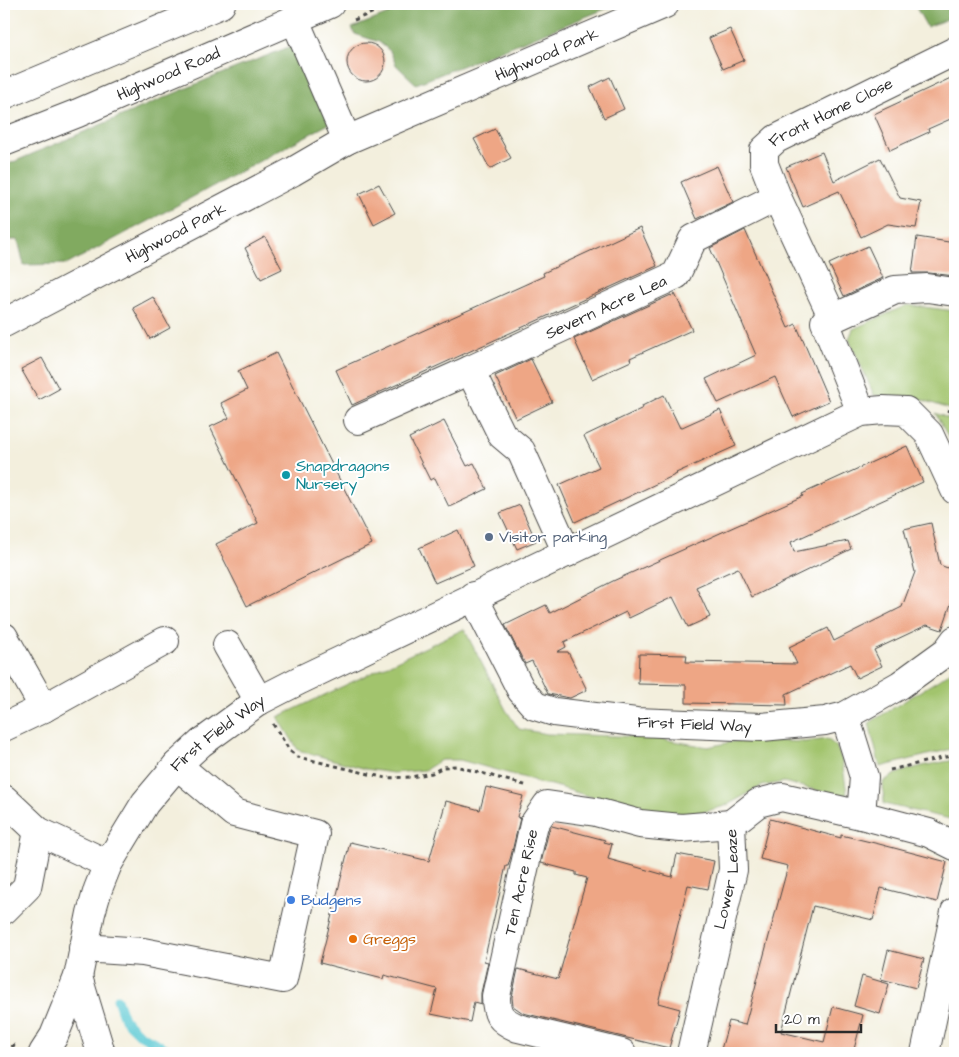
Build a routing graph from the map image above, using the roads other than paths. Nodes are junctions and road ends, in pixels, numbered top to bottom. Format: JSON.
{"nodes":[{"id":1,"x":221,"y":4,"type":"edge"},
{"id":2,"x":330,"y":4,"type":"edge"},
{"id":3,"x":665,"y":4,"type":"edge"},
{"id":4,"x":294,"y":18,"type":"junction"},
{"id":5,"x":955,"y":51,"type":"edge"},
{"id":6,"x":4,"y":94,"type":"edge"},
{"id":7,"x":347,"y":140,"type":"junction"},
{"id":8,"x":4,"y":142,"type":"edge"},
{"id":9,"x":777,"y":198,"type":"junction"},
{"id":10,"x":955,"y":292,"type":"edge"},
{"id":11,"x":829,"y":320,"type":"junction"},
{"id":12,"x":4,"y":323,"type":"edge"},
{"id":13,"x":470,"y":370,"type":"junction"},
{"id":14,"x":860,"y":412,"type":"junction"},
{"id":15,"x":358,"y":420,"type":"dead end"},
{"id":16,"x":955,"y":490,"type":"edge"},
{"id":17,"x":567,"y":553,"type":"junction"},
{"id":18,"x":473,"y":596,"type":"junction"},
{"id":19,"x":4,"y":637,"type":"edge"},
{"id":20,"x":955,"y":640,"type":"edge"},
{"id":21,"x":165,"y":641,"type":"dead end"},
{"id":22,"x":227,"y":645,"type":"dead end"},
{"id":23,"x":259,"y":701,"type":"junction"},
{"id":24,"x":44,"y":708,"type":"junction"},
{"id":25,"x":845,"y":716,"type":"junction"},
{"id":26,"x":4,"y":727,"type":"edge"},
{"id":27,"x":177,"y":764,"type":"junction"},
{"id":28,"x":4,"y":799,"type":"edge"},
{"id":29,"x":861,"y":815,"type":"junction"},
{"id":30,"x":731,"y":824,"type":"junction"},
{"id":31,"x":38,"y":831,"type":"junction"},
{"id":32,"x":955,"y":846,"type":"edge"},
{"id":33,"x":108,"y":864,"type":"junction"},
{"id":34,"x":4,"y":910,"type":"edge"},
{"id":35,"x":955,"y":912,"type":"edge"},
{"id":36,"x":83,"y":948,"type":"junction"},
{"id":37,"x":78,"y":977,"type":"junction"},
{"id":38,"x":43,"y":1053,"type":"edge"},
{"id":39,"x":101,"y":1053,"type":"edge"},
{"id":40,"x":622,"y":1053,"type":"edge"},
{"id":41,"x":691,"y":1053,"type":"edge"},
{"id":42,"x":925,"y":1053,"type":"edge"}],
"edges":[{"from":1,"to":6,"type":"street"},
{"from":2,"to":4,"type":"street","name":"Highwood Road"},
{"from":3,"to":7,"type":"street","name":"Highwood Park"},
{"from":4,"to":7,"type":"street"},
{"from":4,"to":8,"type":"street","name":"Highwood Road"},
{"from":5,"to":9,"type":"street","name":"Front Home Close"},
{"from":7,"to":12,"type":"street","name":"Highwood Park"},
{"from":9,"to":11,"type":"street","name":"Front Home Close"},
{"from":9,"to":13,"type":"street","name":"Severn Acre Lea"},
{"from":10,"to":11,"type":"street"},
{"from":11,"to":14,"type":"street","name":"Front Home Close"},
{"from":13,"to":15,"type":"street","name":"Severn Acre Lea"},
{"from":13,"to":17,"type":"street"},
{"from":14,"to":16,"type":"street","name":"First Field Way"},
{"from":14,"to":17,"type":"street","name":"First Field Way"},
{"from":17,"to":18,"type":"street","name":"First Field Way"},
{"from":18,"to":23,"type":"street","name":"First Field Way"},
{"from":18,"to":25,"type":"street","name":"First Field Way"},
{"from":19,"to":24,"type":"street"},
{"from":20,"to":25,"type":"street","name":"First Field Way"},
{"from":21,"to":24,"type":"street"},
{"from":22,"to":23,"type":"street"},
{"from":23,"to":27,"type":"street","name":"First Field Way"},
{"from":24,"to":26,"type":"street"},
{"from":25,"to":29,"type":"street"},
{"from":27,"to":33,"type":"street","name":"First Field Way"},
{"from":27,"to":36,"type":"street"},
{"from":28,"to":31,"type":"street"},
{"from":29,"to":30,"type":"street","name":"Lower Leaze"},
{"from":29,"to":32,"type":"street"},
{"from":30,"to":40,"type":"street","name":"Ten Acre Rise"},
{"from":30,"to":41,"type":"street","name":"Lower Leaze"},
{"from":31,"to":33,"type":"street"},
{"from":31,"to":34,"type":"street"},
{"from":33,"to":36,"type":"street","name":"First Field Way"},
{"from":35,"to":42,"type":"street"},
{"from":36,"to":37,"type":"street","name":"First Field Way"},
{"from":37,"to":38,"type":"street","name":"First Field Way"},
{"from":37,"to":39,"type":"street","name":"First Field Way"}]}
